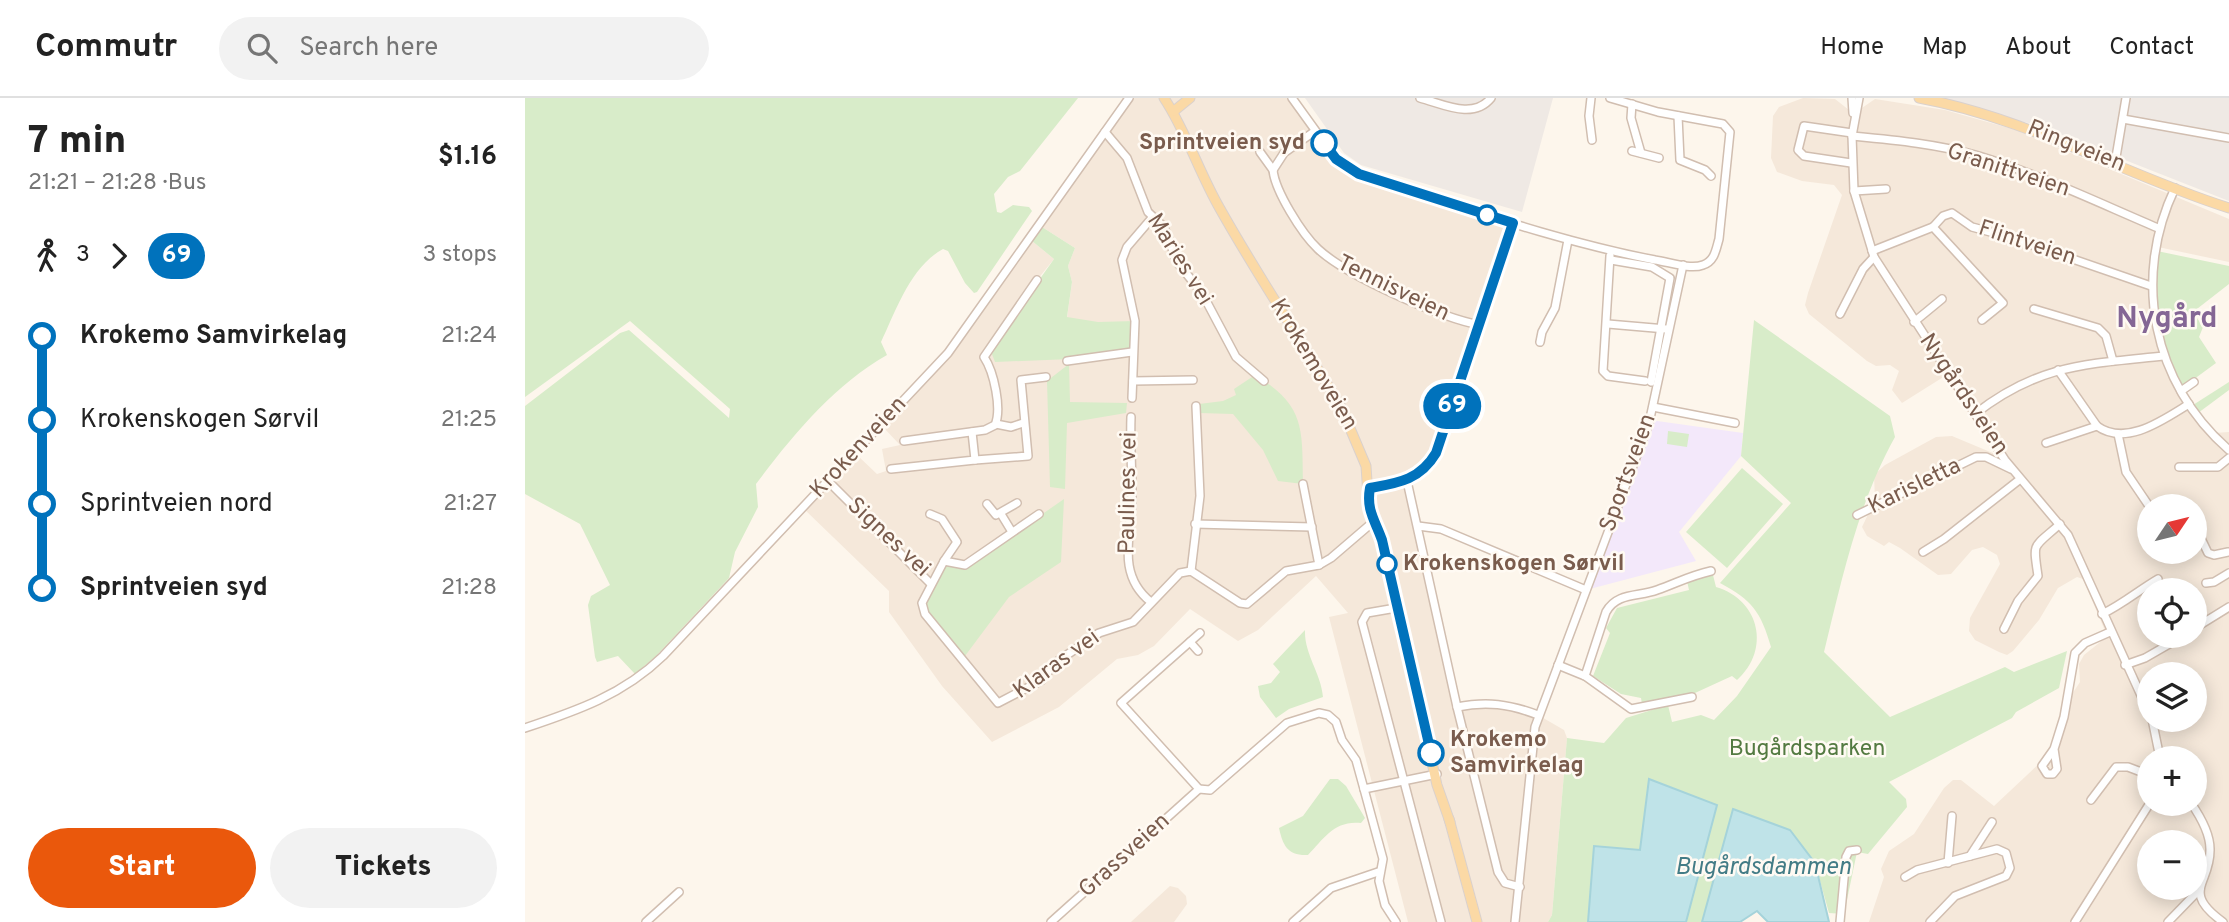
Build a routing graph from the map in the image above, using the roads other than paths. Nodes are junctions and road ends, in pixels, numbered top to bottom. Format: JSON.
{"nodes":[{"id":1,"x":1129,"y":98,"type":"edge"},
{"id":2,"x":1164,"y":98,"type":"edge"},
{"id":3,"x":1190,"y":98,"type":"edge"},
{"id":4,"x":1292,"y":98,"type":"edge"},
{"id":5,"x":1420,"y":98,"type":"edge"},
{"id":6,"x":1491,"y":98,"type":"edge"},
{"id":7,"x":1591,"y":98,"type":"edge"},
{"id":8,"x":1610,"y":98,"type":"edge"},
{"id":9,"x":1851,"y":98,"type":"edge"},
{"id":10,"x":1860,"y":98,"type":"edge"},
{"id":11,"x":1919,"y":98,"type":"edge"},
{"id":12,"x":2126,"y":98,"type":"edge"},
{"id":13,"x":1632,"y":104,"type":"junction"},
{"id":14,"x":1174,"y":111,"type":"junction"},
{"id":15,"x":1678,"y":116,"type":"junction"},
{"id":16,"x":1854,"y":117,"type":"junction"},
{"id":17,"x":2123,"y":119,"type":"junction"},
{"id":18,"x":1633,"y":128,"type":"junction"},
{"id":19,"x":1315,"y":131,"type":"junction"},
{"id":20,"x":1105,"y":132,"type":"junction"},
{"id":21,"x":1852,"y":134,"type":"junction"},
{"id":22,"x":2229,"y":138,"type":"edge"},
{"id":23,"x":1592,"y":140,"type":"dead end"},
{"id":24,"x":1260,"y":152,"type":"dead end"},
{"id":25,"x":1641,"y":153,"type":"junction"},
{"id":26,"x":1659,"y":158,"type":"dead end"},
{"id":27,"x":1851,"y":163,"type":"junction"},
{"id":28,"x":2115,"y":163,"type":"junction"},
{"id":29,"x":1273,"y":170,"type":"junction"},
{"id":30,"x":1711,"y":176,"type":"dead end"},
{"id":31,"x":2175,"y":188,"type":"junction"},
{"id":32,"x":1886,"y":189,"type":"dead end"},
{"id":33,"x":1854,"y":191,"type":"junction"},
{"id":34,"x":2229,"y":208,"type":"edge"},
{"id":35,"x":1151,"y":219,"type":"junction"},
{"id":36,"x":1513,"y":223,"type":"junction"},
{"id":37,"x":1933,"y":227,"type":"junction"},
{"id":38,"x":2158,"y":228,"type":"junction"},
{"id":39,"x":1568,"y":240,"type":"junction"},
{"id":40,"x":1609,"y":251,"type":"junction"},
{"id":41,"x":1873,"y":254,"type":"junction"},
{"id":42,"x":1611,"y":260,"type":"junction"},
{"id":43,"x":1683,"y":265,"type":"junction"},
{"id":44,"x":1037,"y":280,"type":"dead end"},
{"id":45,"x":2151,"y":286,"type":"junction"},
{"id":46,"x":1942,"y":299,"type":"dead end"},
{"id":47,"x":2034,"y":309,"type":"dead end"},
{"id":48,"x":1840,"y":314,"type":"dead end"},
{"id":49,"x":1982,"y":320,"type":"dead end"},
{"id":50,"x":1914,"y":322,"type":"junction"},
{"id":51,"x":1608,"y":324,"type":"junction"},
{"id":52,"x":1480,"y":325,"type":"junction"},
{"id":53,"x":1666,"y":329,"type":"junction"},
{"id":54,"x":1541,"y":342,"type":"dead end"},
{"id":55,"x":1132,"y":352,"type":"junction"},
{"id":56,"x":2163,"y":356,"type":"junction"},
{"id":57,"x":1067,"y":361,"type":"dead end"},
{"id":58,"x":2113,"y":361,"type":"junction"},
{"id":59,"x":2058,"y":370,"type":"junction"},
{"id":60,"x":1046,"y":377,"type":"dead end"},
{"id":61,"x":1193,"y":380,"type":"dead end"},
{"id":62,"x":1133,"y":381,"type":"junction"},
{"id":63,"x":1264,"y":381,"type":"dead end"},
{"id":64,"x":2194,"y":382,"type":"dead end"},
{"id":65,"x":2181,"y":391,"type":"junction"},
{"id":66,"x":1132,"y":398,"type":"dead end"},
{"id":67,"x":2189,"y":404,"type":"junction"},
{"id":68,"x":1196,"y":406,"type":"dead end"},
{"id":69,"x":1653,"y":407,"type":"junction"},
{"id":70,"x":1975,"y":414,"type":"junction"},
{"id":71,"x":1131,"y":417,"type":"dead end"},
{"id":72,"x":1023,"y":423,"type":"junction"},
{"id":73,"x":1735,"y":423,"type":"dead end"},
{"id":74,"x":996,"y":424,"type":"junction"},
{"id":75,"x":2097,"y":426,"type":"junction"},
{"id":76,"x":972,"y":432,"type":"junction"},
{"id":77,"x":2118,"y":434,"type":"junction"},
{"id":78,"x":904,"y":441,"type":"dead end"},
{"id":79,"x":2046,"y":443,"type":"dead end"},
{"id":80,"x":2229,"y":450,"type":"edge"},
{"id":81,"x":2229,"y":458,"type":"edge"},
{"id":82,"x":975,"y":460,"type":"junction"},
{"id":83,"x":2179,"y":467,"type":"dead end"},
{"id":84,"x":2191,"y":468,"type":"junction"},
{"id":85,"x":891,"y":469,"type":"dead end"},
{"id":86,"x":2011,"y":469,"type":"junction"},
{"id":87,"x":2190,"y":477,"type":"dead end"},
{"id":88,"x":2019,"y":480,"type":"junction"},
{"id":89,"x":828,"y":481,"type":"junction"},
{"id":90,"x":1407,"y":481,"type":"junction"},
{"id":91,"x":1303,"y":484,"type":"dead end"},
{"id":92,"x":1370,"y":488,"type":"junction"},
{"id":93,"x":2141,"y":494,"type":"edge"},
{"id":94,"x":1017,"y":503,"type":"dead end"},
{"id":95,"x":987,"y":504,"type":"dead end"},
{"id":96,"x":930,"y":514,"type":"dead end"},
{"id":97,"x":1001,"y":514,"type":"junction"},
{"id":98,"x":1039,"y":514,"type":"dead end"},
{"id":99,"x":1857,"y":515,"type":"dead end"},
{"id":100,"x":1373,"y":522,"type":"junction"},
{"id":101,"x":1195,"y":524,"type":"junction"},
{"id":102,"x":2060,"y":524,"type":"junction"},
{"id":103,"x":1417,"y":526,"type":"junction"},
{"id":104,"x":1312,"y":527,"type":"junction"},
{"id":105,"x":1012,"y":532,"type":"junction"},
{"id":106,"x":1923,"y":551,"type":"dead end"},
{"id":107,"x":2207,"y":551,"type":"edge"},
{"id":108,"x":2228,"y":552,"type":"edge"},
{"id":109,"x":944,"y":561,"type":"junction"},
{"id":110,"x":1319,"y":565,"type":"junction"},
{"id":111,"x":1191,"y":571,"type":"junction"},
{"id":112,"x":1711,"y":571,"type":"dead end"},
{"id":113,"x":2229,"y":573,"type":"edge"},
{"id":114,"x":930,"y":583,"type":"junction"},
{"id":115,"x":2207,"y":583,"type":"edge"},
{"id":116,"x":1586,"y":590,"type":"junction"},
{"id":117,"x":2137,"y":591,"type":"edge"},
{"id":118,"x":1151,"y":602,"type":"junction"},
{"id":119,"x":2229,"y":607,"type":"edge"},
{"id":120,"x":1396,"y":608,"type":"junction"},
{"id":121,"x":2102,"y":614,"type":"junction"},
{"id":122,"x":2207,"y":621,"type":"edge"},
{"id":123,"x":2004,"y":629,"type":"dead end"},
{"id":124,"x":2110,"y":632,"type":"junction"},
{"id":125,"x":1200,"y":633,"type":"dead end"},
{"id":126,"x":1190,"y":642,"type":"junction"},
{"id":127,"x":2162,"y":648,"type":"edge"},
{"id":128,"x":1198,"y":650,"type":"dead end"},
{"id":129,"x":1557,"y":665,"type":"junction"},
{"id":130,"x":2125,"y":665,"type":"junction"},
{"id":131,"x":1585,"y":676,"type":"junction"},
{"id":132,"x":2137,"y":689,"type":"edge"},
{"id":133,"x":1692,"y":697,"type":"dead end"},
{"id":134,"x":1457,"y":707,"type":"junction"},
{"id":135,"x":1538,"y":715,"type":"junction"},
{"id":136,"x":525,"y":728,"type":"edge"},
{"id":137,"x":2054,"y":749,"type":"dead end"},
{"id":138,"x":1436,"y":770,"type":"junction"},
{"id":139,"x":2137,"y":770,"type":"edge"},
{"id":140,"x":1402,"y":779,"type":"junction"},
{"id":141,"x":1199,"y":789,"type":"junction"},
{"id":142,"x":1364,"y":789,"type":"junction"},
{"id":143,"x":2091,"y":800,"type":"dead end"},
{"id":144,"x":1951,"y":816,"type":"dead end"},
{"id":145,"x":2142,"y":816,"type":"edge"},
{"id":146,"x":1992,"y":822,"type":"dead end"},
{"id":147,"x":2207,"y":838,"type":"edge"},
{"id":148,"x":1857,"y":850,"type":"dead end"},
{"id":149,"x":1970,"y":856,"type":"junction"},
{"id":150,"x":2207,"y":861,"type":"edge"},
{"id":151,"x":1948,"y":863,"type":"junction"},
{"id":152,"x":1378,"y":872,"type":"junction"},
{"id":153,"x":1905,"y":877,"type":"dead end"},
{"id":154,"x":1520,"y":887,"type":"junction"},
{"id":155,"x":679,"y":892,"type":"dead end"},
{"id":156,"x":2189,"y":900,"type":"edge"},
{"id":157,"x":2204,"y":900,"type":"edge"},
{"id":158,"x":646,"y":922,"type":"edge"},
{"id":159,"x":1051,"y":922,"type":"edge"},
{"id":160,"x":1293,"y":922,"type":"edge"},
{"id":161,"x":1397,"y":922,"type":"edge"},
{"id":162,"x":1441,"y":922,"type":"edge"},
{"id":163,"x":1476,"y":922,"type":"edge"},
{"id":164,"x":1515,"y":922,"type":"edge"},
{"id":165,"x":1840,"y":922,"type":"edge"},
{"id":166,"x":1930,"y":922,"type":"edge"},
{"id":167,"x":2075,"y":922,"type":"edge"},
{"id":168,"x":2168,"y":922,"type":"edge"},
{"id":169,"x":2223,"y":922,"type":"edge"}],
"edges":[{"from":1,"to":20,"type":"street","name":"Krokenveien"},
{"from":2,"to":14,"type":"main road","name":"Krokemoveien"},
{"from":3,"to":14,"type":"main road"},
{"from":4,"to":19,"type":"street"},
{"from":5,"to":6,"type":"street"},
{"from":7,"to":23,"type":"street"},
{"from":8,"to":13,"type":"street"},
{"from":9,"to":16,"type":"street","name":"Nygårdsveien"},
{"from":10,"to":16,"type":"street","name":"Nygårdsveien"},
{"from":11,"to":28,"type":"main road","name":"Ringveien"},
{"from":12,"to":17,"type":"street"},
{"from":13,"to":15,"type":"street"},
{"from":13,"to":18,"type":"street"},
{"from":14,"to":92,"type":"main road","name":"Krokemoveien"},
{"from":15,"to":30,"type":"street"},
{"from":15,"to":43,"type":"street"},
{"from":16,"to":21,"type":"street","name":"Nygårdsveien"},
{"from":17,"to":22,"type":"street"},
{"from":17,"to":28,"type":"street"},
{"from":18,"to":25,"type":"street"},
{"from":18,"to":25,"type":"street"},
{"from":19,"to":29,"type":"street"},
{"from":19,"to":36,"type":"street"},
{"from":20,"to":35,"type":"street","name":"Maries vei"},
{"from":20,"to":89,"type":"street","name":"Krokenveien"},
{"from":21,"to":27,"type":"street","name":"Nygårdsveien"},
{"from":21,"to":27,"type":"street"},
{"from":21,"to":38,"type":"street","name":"Granittveien"},
{"from":24,"to":29,"type":"street","name":"Tennisveien"},
{"from":25,"to":26,"type":"street"},
{"from":27,"to":33,"type":"street","name":"Nygårdsveien"},
{"from":28,"to":31,"type":"main road","name":"Ringveien"},
{"from":29,"to":52,"type":"street","name":"Tennisveien"},
{"from":31,"to":34,"type":"main road","name":"Ringveien"},
{"from":31,"to":38,"type":"street"},
{"from":32,"to":33,"type":"street"},
{"from":33,"to":41,"type":"street","name":"Nygårdsveien"},
{"from":35,"to":55,"type":"street"},
{"from":35,"to":63,"type":"street","name":"Maries vei"},
{"from":36,"to":39,"type":"street"},
{"from":36,"to":52,"type":"street"},
{"from":37,"to":41,"type":"street","name":"Flintveien"},
{"from":37,"to":45,"type":"street","name":"Flintveien"},
{"from":37,"to":49,"type":"street"},
{"from":38,"to":45,"type":"street"},
{"from":39,"to":40,"type":"street"},
{"from":39,"to":54,"type":"street"},
{"from":40,"to":42,"type":"street"},
{"from":40,"to":43,"type":"street"},
{"from":41,"to":48,"type":"street"},
{"from":41,"to":50,"type":"street","name":"Nygårdsveien"},
{"from":42,"to":51,"type":"street"},
{"from":42,"to":53,"type":"street"},
{"from":43,"to":53,"type":"street","name":"Sportsveien"},
{"from":44,"to":74,"type":"street"},
{"from":45,"to":56,"type":"street"},
{"from":46,"to":50,"type":"street"},
{"from":47,"to":58,"type":"street"},
{"from":50,"to":70,"type":"street","name":"Nygårdsveien"},
{"from":51,"to":53,"type":"street"},
{"from":51,"to":53,"type":"street"},
{"from":52,"to":90,"type":"street"},
{"from":53,"to":69,"type":"street","name":"Sportsveien"},
{"from":55,"to":57,"type":"street"},
{"from":55,"to":62,"type":"street"},
{"from":56,"to":58,"type":"street"},
{"from":56,"to":65,"type":"street"},
{"from":58,"to":59,"type":"street"},
{"from":59,"to":70,"type":"street"},
{"from":59,"to":75,"type":"street"},
{"from":60,"to":72,"type":"street"},
{"from":61,"to":62,"type":"street"},
{"from":62,"to":66,"type":"street"},
{"from":64,"to":65,"type":"street"},
{"from":65,"to":67,"type":"street"},
{"from":67,"to":77,"type":"street"},
{"from":67,"to":80,"type":"street"},
{"from":68,"to":101,"type":"street"},
{"from":69,"to":73,"type":"street"},
{"from":69,"to":116,"type":"street","name":"Sportsveien"},
{"from":70,"to":86,"type":"street","name":"Nygårdsveien"},
{"from":71,"to":118,"type":"street","name":"Paulines vei"},
{"from":72,"to":74,"type":"street"},
{"from":72,"to":82,"type":"street"},
{"from":74,"to":76,"type":"street"},
{"from":75,"to":77,"type":"street"},
{"from":75,"to":79,"type":"street"},
{"from":76,"to":78,"type":"street"},
{"from":76,"to":82,"type":"street"},
{"from":77,"to":93,"type":"street"},
{"from":81,"to":84,"type":"street"},
{"from":82,"to":85,"type":"street"},
{"from":83,"to":84,"type":"street"},
{"from":84,"to":87,"type":"street"},
{"from":86,"to":88,"type":"street","name":"Nygårdsveien"},
{"from":86,"to":99,"type":"street","name":"Karisletta"},
{"from":88,"to":102,"type":"street","name":"Nygårdsveien"},
{"from":88,"to":106,"type":"street"},
{"from":89,"to":114,"type":"street","name":"Signes vei"},
{"from":89,"to":136,"type":"street","name":"Krokenveien"},
{"from":90,"to":92,"type":"street"},
{"from":90,"to":103,"type":"street"},
{"from":91,"to":104,"type":"street"},
{"from":92,"to":100,"type":"main road","name":"Krokemoveien"},
{"from":94,"to":97,"type":"street"},
{"from":95,"to":97,"type":"street"},
{"from":96,"to":109,"type":"street","name":"Signes vei"},
{"from":97,"to":105,"type":"street"},
{"from":98,"to":105,"type":"street","name":"Signes vei"},
{"from":100,"to":110,"type":"street"},
{"from":100,"to":120,"type":"main road","name":"Krokemoveien"},
{"from":101,"to":104,"type":"street"},
{"from":101,"to":111,"type":"street"},
{"from":102,"to":121,"type":"street","name":"Nygårdsveien"},
{"from":102,"to":123,"type":"street"},
{"from":103,"to":116,"type":"street"},
{"from":103,"to":134,"type":"street"},
{"from":104,"to":110,"type":"street"},
{"from":105,"to":109,"type":"street","name":"Signes vei"},
{"from":107,"to":108,"type":"street"},
{"from":109,"to":114,"type":"street","name":"Signes vei"},
{"from":110,"to":111,"type":"street"},
{"from":111,"to":118,"type":"street","name":"Klaras vei"},
{"from":112,"to":131,"type":"street"},
{"from":113,"to":115,"type":"street"},
{"from":114,"to":118,"type":"street","name":"Klaras vei"},
{"from":116,"to":129,"type":"street","name":"Sportsveien"},
{"from":117,"to":121,"type":"street"},
{"from":119,"to":122,"type":"street"},
{"from":120,"to":138,"type":"main road","name":"Krokemoveien"},
{"from":120,"to":140,"type":"street"},
{"from":121,"to":124,"type":"street","name":"Nygårdsveien"},
{"from":124,"to":130,"type":"street","name":"Nygårdsveien"},
{"from":124,"to":137,"type":"street"},
{"from":125,"to":126,"type":"street"},
{"from":126,"to":128,"type":"street"},
{"from":126,"to":141,"type":"street"},
{"from":127,"to":130,"type":"street"},
{"from":129,"to":131,"type":"street"},
{"from":129,"to":135,"type":"street","name":"Sportsveien"},
{"from":130,"to":132,"type":"street","name":"Nygårdsveien"},
{"from":131,"to":133,"type":"street"},
{"from":134,"to":135,"type":"street"},
{"from":134,"to":154,"type":"street"},
{"from":135,"to":154,"type":"street","name":"Sportsveien"},
{"from":138,"to":140,"type":"street"},
{"from":138,"to":163,"type":"main road","name":"Krokemoveien"},
{"from":139,"to":143,"type":"street"},
{"from":140,"to":142,"type":"street"},
{"from":140,"to":162,"type":"street"},
{"from":141,"to":142,"type":"street","name":"Grassveien"},
{"from":141,"to":159,"type":"street","name":"Grassveien"},
{"from":142,"to":152,"type":"street","name":"Grassveien"},
{"from":144,"to":151,"type":"street"},
{"from":145,"to":167,"type":"street"},
{"from":146,"to":149,"type":"street"},
{"from":147,"to":150,"type":"street"},
{"from":148,"to":165,"type":"street"},
{"from":149,"to":151,"type":"street"},
{"from":149,"to":166,"type":"street"},
{"from":151,"to":153,"type":"street"},
{"from":152,"to":160,"type":"street"},
{"from":152,"to":161,"type":"street","name":"Grassveien"},
{"from":154,"to":164,"type":"street","name":"Sportsveien"},
{"from":155,"to":158,"type":"street"},
{"from":156,"to":168,"type":"street"},
{"from":157,"to":169,"type":"street"}]}
